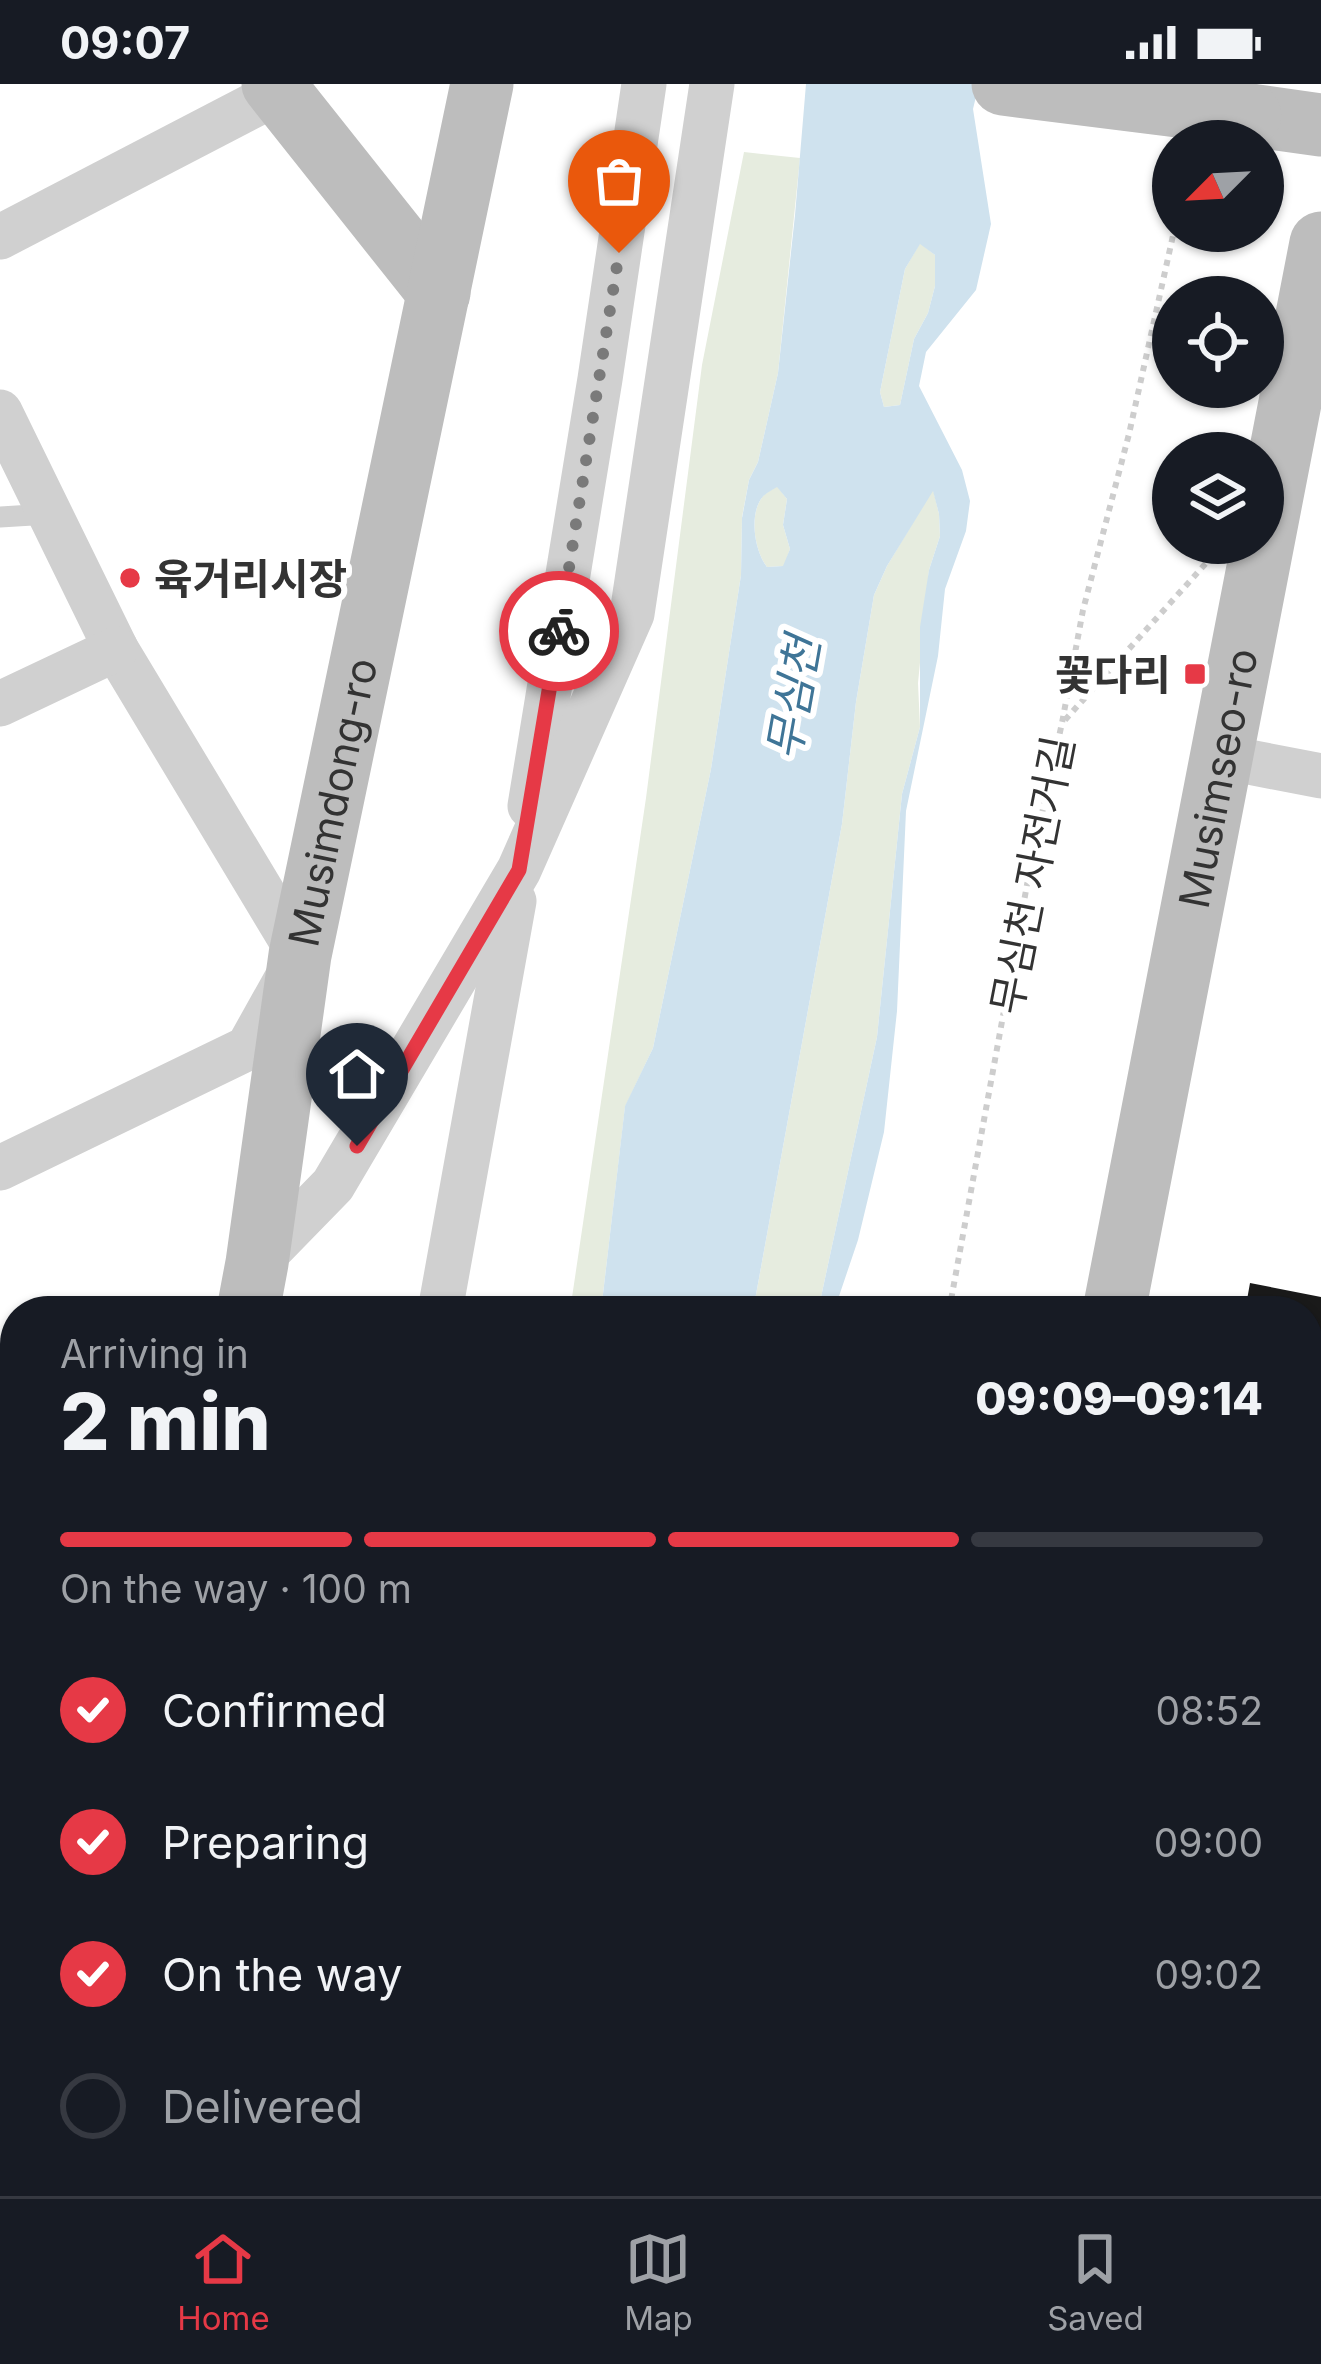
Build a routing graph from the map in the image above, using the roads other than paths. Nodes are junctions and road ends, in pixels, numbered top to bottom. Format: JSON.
{"nodes":[{"id":1,"x":482,"y":84,"type":"edge"},
{"id":2,"x":644,"y":84,"type":"edge"},
{"id":3,"x":712,"y":84,"type":"edge"},
{"id":4,"x":1004,"y":84,"type":"edge"},
{"id":5,"x":276,"y":88,"type":"edge"},
{"id":6,"x":1321,"y":125,"type":"edge"},
{"id":7,"x":0,"y":237,"type":"edge"},
{"id":8,"x":1321,"y":243,"type":"edge"},
{"id":9,"x":439,"y":293,"type":"junction"},
{"id":10,"x":0,"y":412,"type":"edge"},
{"id":11,"x":50,"y":514,"type":"junction"},
{"id":12,"x":0,"y":517,"type":"edge"},
{"id":13,"x":116,"y":649,"type":"junction"},
{"id":14,"x":0,"y":704,"type":"edge"},
{"id":15,"x":1223,"y":757,"type":"junction"},
{"id":16,"x":1321,"y":776,"type":"edge"},
{"id":17,"x":519,"y":870,"type":"junction"},
{"id":18,"x":300,"y":955,"type":"junction"},
{"id":19,"x":0,"y":1168,"type":"edge"},
{"id":20,"x":252,"y":1287,"type":"edge"},
{"id":21,"x":443,"y":1296,"type":"edge"},
{"id":22,"x":1117,"y":1296,"type":"edge"}],
"edges":[{"from":1,"to":9,"type":"street","name":"Musimdong-ro"},
{"from":2,"to":17,"type":"street"},
{"from":3,"to":17,"type":"street"},
{"from":4,"to":6,"type":"street","bridge":true},
{"from":5,"to":7,"type":"street"},
{"from":5,"to":9,"type":"street"},
{"from":8,"to":15,"type":"street","name":"Musimseo-ro"},
{"from":9,"to":18,"type":"street","name":"Musimdong-ro"},
{"from":10,"to":11,"type":"street"},
{"from":11,"to":12,"type":"lane"},
{"from":11,"to":13,"type":"street"},
{"from":13,"to":14,"type":"street"},
{"from":13,"to":18,"type":"street"},
{"from":15,"to":16,"type":"street"},
{"from":15,"to":22,"type":"street","name":"Musimseo-ro"},
{"from":17,"to":20,"type":"street"},
{"from":17,"to":21,"type":"street"},
{"from":18,"to":19,"type":"street"},
{"from":18,"to":20,"type":"street","name":"Musimdong-ro"}]}
